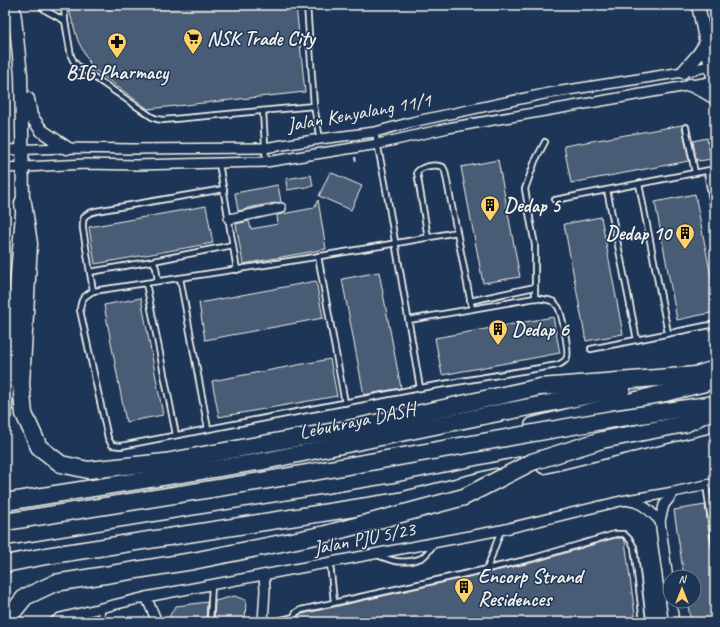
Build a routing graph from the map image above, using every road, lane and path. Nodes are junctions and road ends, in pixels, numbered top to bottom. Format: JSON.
{"nodes":[{"id":1,"x":13,"y":5,"type":"edge"},
{"id":2,"x":40,"y":5,"type":"edge"},
{"id":3,"x":64,"y":5,"type":"edge"},
{"id":4,"x":307,"y":5,"type":"edge"},
{"id":5,"x":698,"y":5,"type":"edge"},
{"id":6,"x":65,"y":21,"type":"junction"},
{"id":7,"x":706,"y":43,"type":"junction"},
{"id":8,"x":713,"y":65,"type":"edge"},
{"id":9,"x":683,"y":72,"type":"junction"},
{"id":10,"x":21,"y":75,"type":"junction"},
{"id":11,"x":715,"y":83,"type":"edge"},
{"id":12,"x":690,"y":85,"type":"junction"},
{"id":13,"x":715,"y":98,"type":"edge"},
{"id":14,"x":314,"y":106,"type":"junction"},
{"id":15,"x":263,"y":110,"type":"junction"},
{"id":16,"x":686,"y":127,"type":"dead end"},
{"id":17,"x":375,"y":132,"type":"junction"},
{"id":18,"x":320,"y":139,"type":"junction"},
{"id":19,"x":545,"y":142,"type":"dead end"},
{"id":20,"x":378,"y":144,"type":"junction"},
{"id":21,"x":67,"y":148,"type":"junction"},
{"id":22,"x":264,"y":148,"type":"junction"},
{"id":23,"x":22,"y":149,"type":"junction"},
{"id":24,"x":5,"y":150,"type":"edge"},
{"id":25,"x":266,"y":162,"type":"junction"},
{"id":26,"x":219,"y":163,"type":"junction"},
{"id":27,"x":22,"y":167,"type":"junction"},
{"id":28,"x":5,"y":168,"type":"edge"},
{"id":29,"x":715,"y":169,"type":"edge"},
{"id":30,"x":707,"y":171,"type":"junction"},
{"id":31,"x":695,"y":173,"type":"junction"},
{"id":32,"x":639,"y":184,"type":"junction"},
{"id":33,"x":224,"y":189,"type":"junction"},
{"id":34,"x":607,"y":190,"type":"junction"},
{"id":35,"x":555,"y":200,"type":"dead end"},
{"id":36,"x":23,"y":203,"type":"junction"},
{"id":37,"x":281,"y":208,"type":"dead end"},
{"id":38,"x":715,"y":217,"type":"edge"},
{"id":39,"x":228,"y":219,"type":"junction"},
{"id":40,"x":457,"y":232,"type":"junction"},
{"id":41,"x":428,"y":238,"type":"junction"},
{"id":42,"x":396,"y":244,"type":"junction"},
{"id":43,"x":233,"y":245,"type":"junction"},
{"id":44,"x":318,"y":256,"type":"junction"},
{"id":45,"x":153,"y":261,"type":"junction"},
{"id":46,"x":237,"y":270,"type":"junction"},
{"id":47,"x":90,"y":272,"type":"junction"},
{"id":48,"x":180,"y":278,"type":"junction"},
{"id":49,"x":158,"y":281,"type":"junction"},
{"id":50,"x":146,"y":283,"type":"junction"},
{"id":51,"x":536,"y":287,"type":"junction"},
{"id":52,"x":93,"y":291,"type":"junction"},
{"id":53,"x":535,"y":298,"type":"junction"},
{"id":54,"x":470,"y":301,"type":"junction"},
{"id":55,"x":472,"y":309,"type":"junction"},
{"id":56,"x":409,"y":320,"type":"junction"},
{"id":57,"x":715,"y":324,"type":"edge"},
{"id":58,"x":668,"y":333,"type":"junction"},
{"id":59,"x":637,"y":340,"type":"junction"},
{"id":60,"x":591,"y":349,"type":"dead end"},
{"id":61,"x":715,"y":369,"type":"edge"},
{"id":62,"x":696,"y":375,"type":"junction"},
{"id":63,"x":715,"y":380,"type":"edge"},
{"id":64,"x":420,"y":388,"type":"junction"},
{"id":65,"x":345,"y":403,"type":"junction"},
{"id":66,"x":715,"y":403,"type":"edge"},
{"id":67,"x":715,"y":409,"type":"edge"},
{"id":68,"x":5,"y":414,"type":"edge"},
{"id":69,"x":715,"y":423,"type":"edge"},
{"id":70,"x":208,"y":429,"type":"junction"},
{"id":71,"x":176,"y":435,"type":"junction"},
{"id":72,"x":393,"y":474,"type":"junction"},
{"id":73,"x":710,"y":484,"type":"edge"},
{"id":74,"x":674,"y":492,"type":"junction"},
{"id":75,"x":622,"y":501,"type":"junction"},
{"id":76,"x":5,"y":502,"type":"edge"},
{"id":77,"x":660,"y":521,"type":"junction"},
{"id":78,"x":5,"y":522,"type":"edge"},
{"id":79,"x":501,"y":530,"type":"junction"},
{"id":80,"x":5,"y":537,"type":"edge"},
{"id":81,"x":435,"y":543,"type":"junction"},
{"id":82,"x":715,"y":546,"type":"edge"},
{"id":83,"x":375,"y":554,"type":"junction"},
{"id":84,"x":330,"y":563,"type":"junction"},
{"id":85,"x":5,"y":564,"type":"edge"},
{"id":86,"x":487,"y":569,"type":"junction"},
{"id":87,"x":667,"y":569,"type":"edge"},
{"id":88,"x":264,"y":575,"type":"junction"},
{"id":89,"x":212,"y":584,"type":"junction"},
{"id":90,"x":146,"y":597,"type":"junction"},
{"id":91,"x":334,"y":602,"type":"junction"},
{"id":92,"x":102,"y":608,"type":"junction"},
{"id":93,"x":672,"y":609,"type":"edge"},
{"id":94,"x":57,"y":620,"type":"edge"},
{"id":95,"x":293,"y":620,"type":"edge"},
{"id":96,"x":5,"y":622,"type":"edge"},
{"id":97,"x":101,"y":622,"type":"edge"},
{"id":98,"x":155,"y":622,"type":"edge"},
{"id":99,"x":210,"y":622,"type":"edge"},
{"id":100,"x":263,"y":622,"type":"edge"},
{"id":101,"x":273,"y":622,"type":"edge"},
{"id":102,"x":642,"y":622,"type":"edge"},
{"id":103,"x":674,"y":622,"type":"edge"}],
"edges":[{"from":1,"to":10,"type":"main road"},
{"from":2,"to":6,"type":"lane"},
{"from":3,"to":6,"type":"lane"},
{"from":4,"to":14,"type":"lane"},
{"from":5,"to":7,"type":"main road"},
{"from":6,"to":15,"type":"lane"},
{"from":7,"to":8,"type":"main road"},
{"from":7,"to":9,"type":"main road"},
{"from":8,"to":9,"type":"street","name":"Jalan Kenyalang 11/1"},
{"from":8,"to":11,"type":"main road"},
{"from":9,"to":17,"type":"street","name":"Jalan Kenyalang 11/1"},
{"from":10,"to":21,"type":"main road"},
{"from":10,"to":23,"type":"main road"},
{"from":11,"to":12,"type":"street","name":"Jalan Kenyalang 11/1"},
{"from":12,"to":13,"type":"main road"},
{"from":12,"to":20,"type":"street","name":"Jalan Kenyalang 11/1"},
{"from":14,"to":15,"type":"lane"},
{"from":14,"to":18,"type":"lane"},
{"from":15,"to":22,"type":"lane"},
{"from":16,"to":31,"type":"lane"},
{"from":17,"to":18,"type":"street","name":"Jalan Kenyalang 11/1"},
{"from":17,"to":20,"type":"lane"},
{"from":18,"to":22,"type":"street","name":"Jalan Kenyalang 11/1"},
{"from":19,"to":51,"type":"lane"},
{"from":20,"to":25,"type":"street","name":"Jalan Kenyalang 11/1"},
{"from":20,"to":42,"type":"lane"},
{"from":21,"to":22,"type":"street","name":"Jalan Kenyalang 11/1"},
{"from":21,"to":23,"type":"street","name":"Jalan Kenyalang 11/1"},
{"from":22,"to":25,"type":"lane"},
{"from":23,"to":24,"type":"street","name":"Jalan Kenyalang 11/1"},
{"from":23,"to":27,"type":"main road"},
{"from":25,"to":26,"type":"street","name":"Jalan Kenyalang 11/1"},
{"from":26,"to":27,"type":"street","name":"Jalan Kenyalang 11/1"},
{"from":26,"to":33,"type":"lane"},
{"from":27,"to":28,"type":"street","name":"Jalan Kenyalang 11/1"},
{"from":27,"to":36,"type":"main road"},
{"from":29,"to":30,"type":"lane"},
{"from":30,"to":31,"type":"lane"},
{"from":30,"to":38,"type":"lane"},
{"from":31,"to":32,"type":"lane"},
{"from":32,"to":34,"type":"lane"},
{"from":32,"to":58,"type":"lane"},
{"from":33,"to":39,"type":"lane"},
{"from":33,"to":47,"type":"lane"},
{"from":34,"to":35,"type":"lane"},
{"from":34,"to":59,"type":"lane"},
{"from":36,"to":62,"type":"highway"},
{"from":36,"to":68,"type":"main road"},
{"from":37,"to":39,"type":"street"},
{"from":39,"to":43,"type":"lane"},
{"from":40,"to":41,"type":"lane"},
{"from":40,"to":41,"type":"lane"},
{"from":40,"to":54,"type":"lane"},
{"from":41,"to":42,"type":"lane"},
{"from":42,"to":44,"type":"lane"},
{"from":42,"to":56,"type":"lane"},
{"from":43,"to":45,"type":"lane"},
{"from":43,"to":46,"type":"lane"},
{"from":44,"to":46,"type":"lane"},
{"from":44,"to":65,"type":"lane"},
{"from":45,"to":47,"type":"lane"},
{"from":45,"to":49,"type":"lane"},
{"from":46,"to":48,"type":"lane"},
{"from":47,"to":52,"type":"lane"},
{"from":48,"to":49,"type":"lane"},
{"from":48,"to":70,"type":"lane"},
{"from":49,"to":50,"type":"lane"},
{"from":50,"to":52,"type":"lane"},
{"from":50,"to":71,"type":"lane"},
{"from":51,"to":53,"type":"lane"},
{"from":51,"to":54,"type":"lane"},
{"from":52,"to":71,"type":"lane"},
{"from":53,"to":55,"type":"lane"},
{"from":53,"to":64,"type":"lane"},
{"from":54,"to":55,"type":"lane"},
{"from":55,"to":56,"type":"lane"},
{"from":56,"to":64,"type":"lane"},
{"from":57,"to":58,"type":"lane"},
{"from":58,"to":59,"type":"lane"},
{"from":59,"to":60,"type":"lane"},
{"from":61,"to":62,"type":"highway","name":"Lebuhraya DASH"},
{"from":62,"to":76,"type":"highway","name":"Lebuhraya DASH"},
{"from":63,"to":72,"type":"highway"},
{"from":64,"to":65,"type":"lane"},
{"from":65,"to":70,"type":"lane"},
{"from":66,"to":72,"type":"highway"},
{"from":66,"to":78,"type":"highway","name":"Lebuhraya DASH","bridge":true},
{"from":67,"to":96,"type":"highway","bridge":true},
{"from":69,"to":85,"type":"highway"},
{"from":70,"to":71,"type":"lane"},
{"from":72,"to":80,"type":"highway"},
{"from":73,"to":74,"type":"street","name":"Jalan PJU 5/23"},
{"from":73,"to":82,"type":"lane"},
{"from":74,"to":75,"type":"street","name":"Jalan PJU 5/23"},
{"from":74,"to":77,"type":"street"},
{"from":75,"to":77,"type":"street"},
{"from":75,"to":79,"type":"street","name":"Jalan PJU 5/23"},
{"from":77,"to":87,"type":"street"},
{"from":79,"to":81,"type":"street","name":"Jalan PJU 5/23"},
{"from":79,"to":86,"type":"lane"},
{"from":81,"to":83,"type":"street","name":"Jalan PJU 5/23"},
{"from":81,"to":83,"type":"lane"},
{"from":83,"to":84,"type":"street","name":"Jalan PJU 5/23"},
{"from":84,"to":88,"type":"street","name":"Jalan PJU 5/23"},
{"from":84,"to":91,"type":"lane"},
{"from":86,"to":91,"type":"lane"},
{"from":86,"to":102,"type":"lane"},
{"from":88,"to":89,"type":"street","name":"Jalan PJU 5/23"},
{"from":88,"to":100,"type":"street"},
{"from":89,"to":90,"type":"street","name":"Jalan PJU 5/23"},
{"from":89,"to":99,"type":"lane"},
{"from":90,"to":92,"type":"street","name":"Jalan PJU 5/23"},
{"from":90,"to":98,"type":"street"},
{"from":91,"to":95,"type":"lane"},
{"from":92,"to":94,"type":"street","name":"Jalan PJU 5/23"},
{"from":92,"to":97,"type":"lane"},
{"from":93,"to":103,"type":"street"},
{"from":95,"to":101,"type":"lane"}]}
